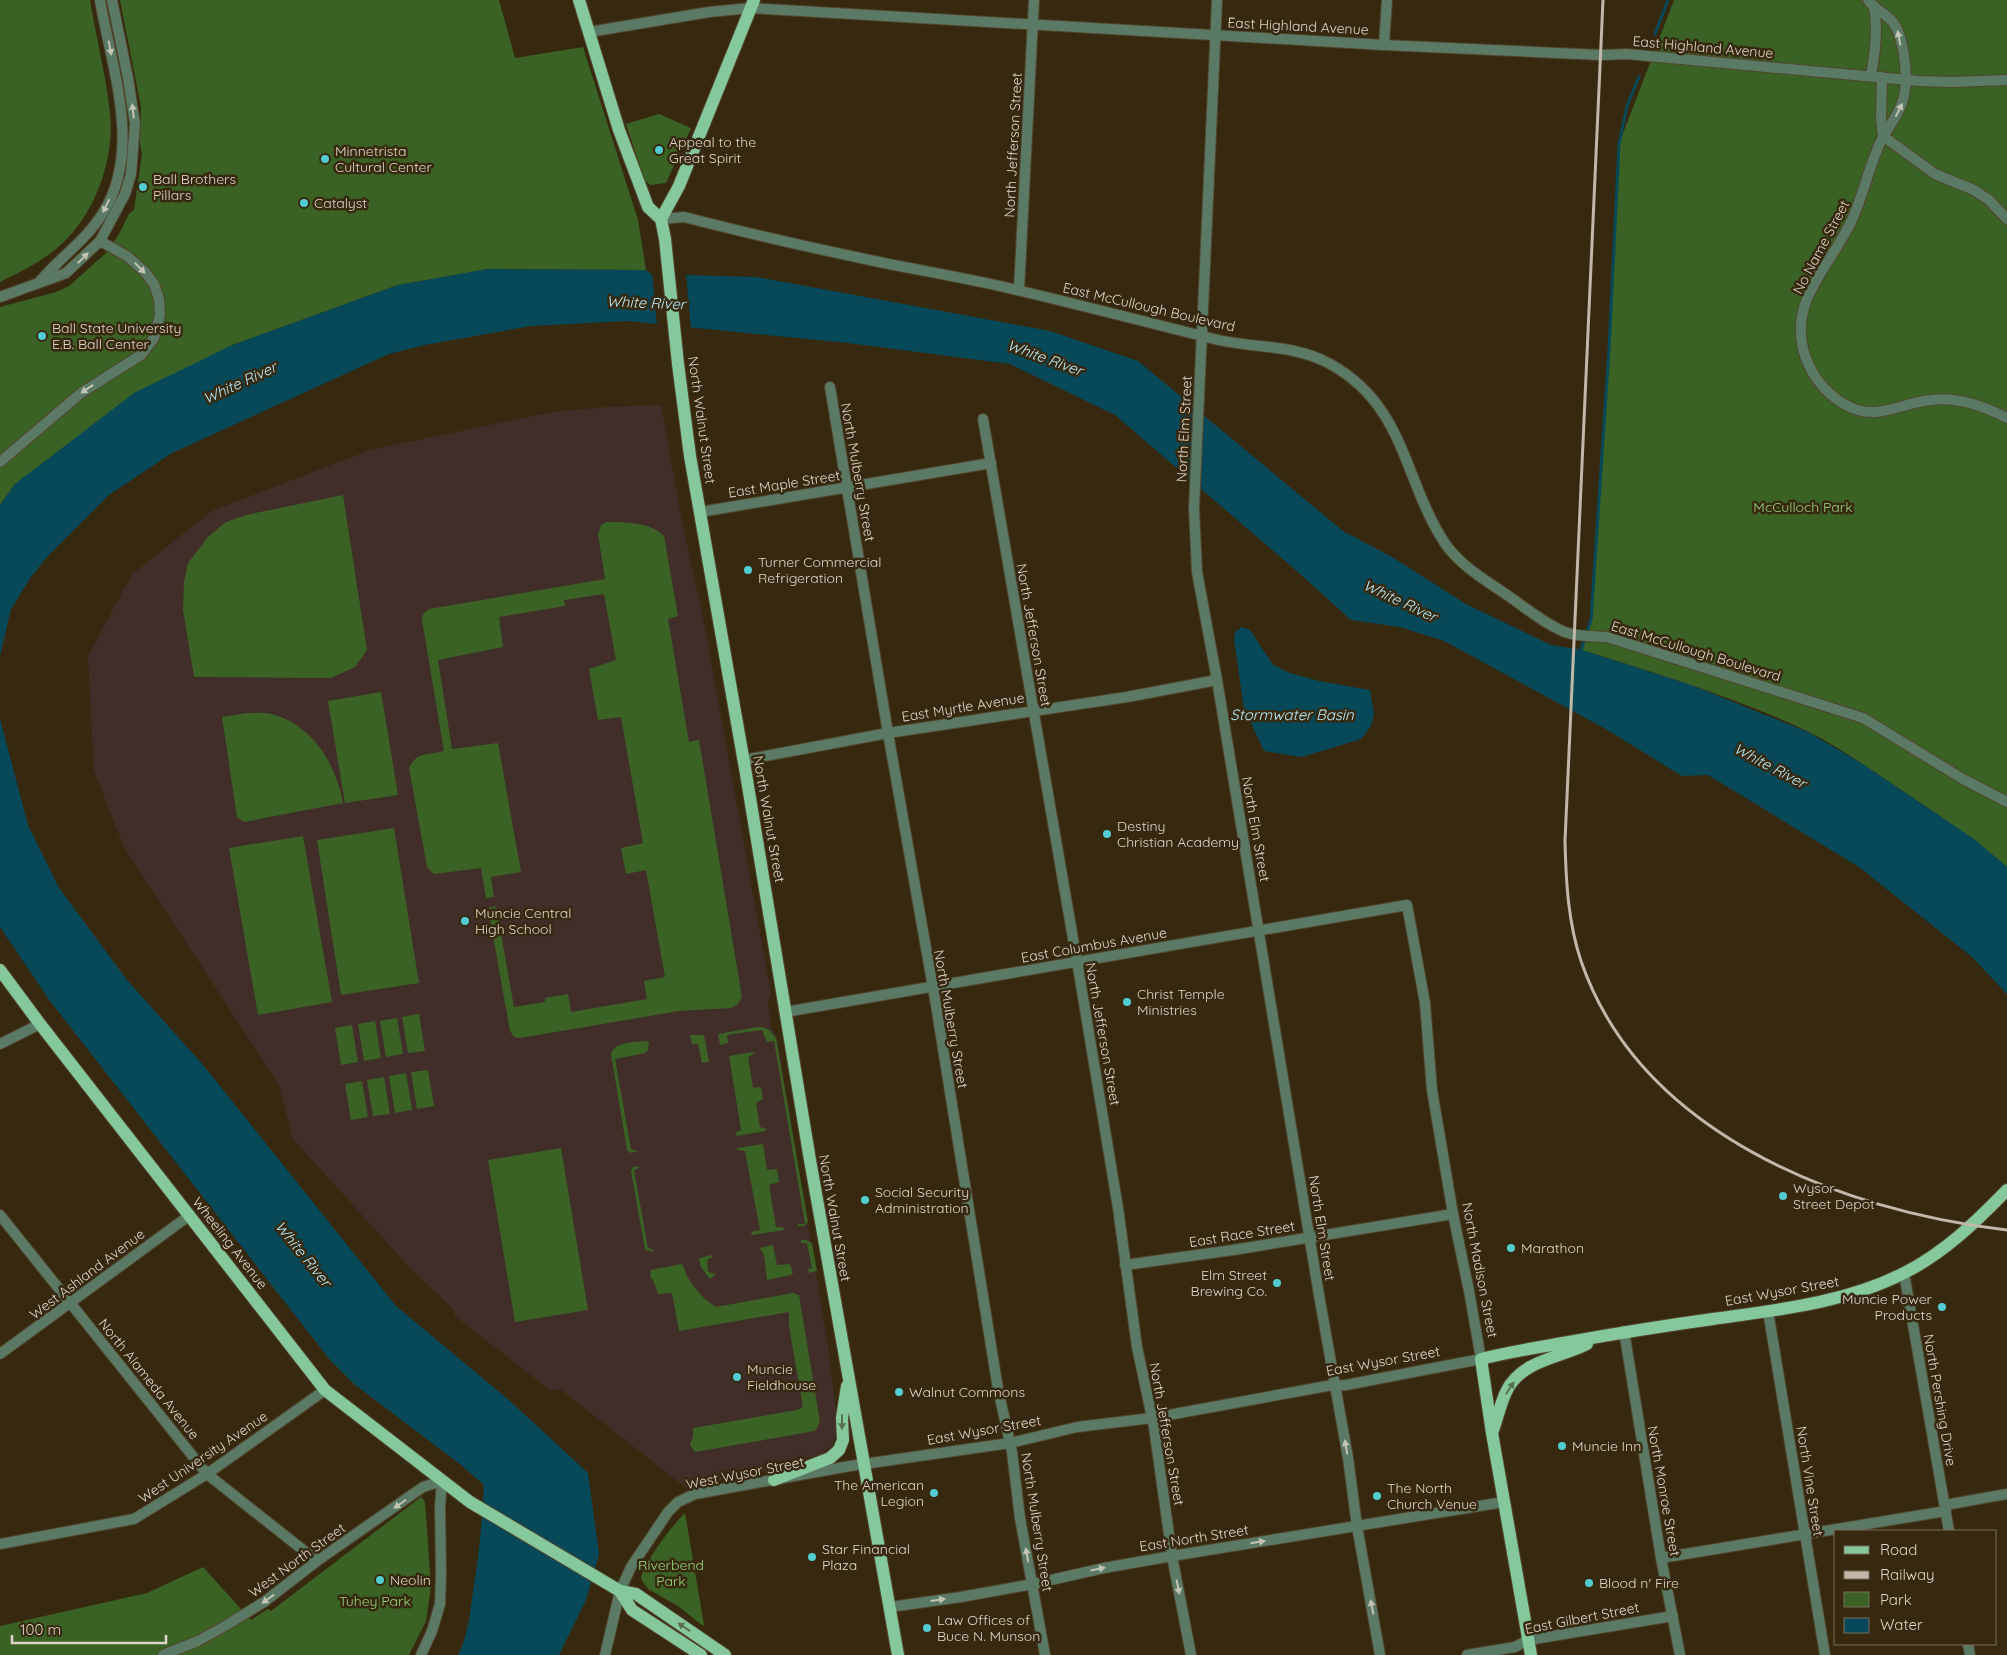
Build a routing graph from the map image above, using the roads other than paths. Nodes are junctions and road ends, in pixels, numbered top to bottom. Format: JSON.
{"nodes":[{"id":1,"x":100,"y":0,"type":"edge"},
{"id":2,"x":112,"y":0,"type":"edge"},
{"id":3,"x":579,"y":0,"type":"edge"},
{"id":4,"x":1034,"y":0,"type":"edge"},
{"id":5,"x":1217,"y":0,"type":"edge"},
{"id":6,"x":1387,"y":0,"type":"edge"},
{"id":7,"x":1871,"y":3,"type":"edge"},
{"id":8,"x":752,"y":4,"type":"edge"},
{"id":9,"x":1033,"y":24,"type":"junction"},
{"id":10,"x":589,"y":32,"type":"junction"},
{"id":11,"x":1216,"y":36,"type":"junction"},
{"id":12,"x":1384,"y":45,"type":"junction"},
{"id":13,"x":1876,"y":76,"type":"junction"},
{"id":14,"x":1906,"y":80,"type":"junction"},
{"id":15,"x":2007,"y":80,"type":"edge"},
{"id":16,"x":1883,"y":136,"type":"junction"},
{"id":17,"x":661,"y":219,"type":"junction"},
{"id":18,"x":2007,"y":220,"type":"edge"},
{"id":19,"x":100,"y":242,"type":"junction"},
{"id":20,"x":41,"y":281,"type":"junction"},
{"id":21,"x":1020,"y":290,"type":"junction"},
{"id":22,"x":0,"y":297,"type":"edge"},
{"id":23,"x":1202,"y":336,"type":"junction"},
{"id":24,"x":830,"y":387,"type":"dead end"},
{"id":25,"x":2007,"y":418,"type":"edge"},
{"id":26,"x":983,"y":419,"type":"dead end"},
{"id":27,"x":0,"y":462,"type":"edge"},
{"id":28,"x":990,"y":462,"type":"junction"},
{"id":29,"x":847,"y":487,"type":"junction"},
{"id":30,"x":700,"y":512,"type":"junction"},
{"id":31,"x":1217,"y":680,"type":"junction"},
{"id":32,"x":1033,"y":710,"type":"junction"},
{"id":33,"x":888,"y":733,"type":"junction"},
{"id":34,"x":744,"y":760,"type":"junction"},
{"id":35,"x":2007,"y":802,"type":"edge"},
{"id":36,"x":1407,"y":905,"type":"joint"},
{"id":37,"x":1259,"y":930,"type":"junction"},
{"id":38,"x":1077,"y":961,"type":"junction"},
{"id":39,"x":0,"y":970,"type":"edge"},
{"id":40,"x":932,"y":986,"type":"junction"},
{"id":41,"x":785,"y":1012,"type":"junction"},
{"id":42,"x":40,"y":1024,"type":"junction"},
{"id":43,"x":0,"y":1044,"type":"edge"},
{"id":44,"x":2007,"y":1190,"type":"edge"},
{"id":45,"x":1453,"y":1214,"type":"junction"},
{"id":46,"x":0,"y":1215,"type":"edge"},
{"id":47,"x":190,"y":1215,"type":"junction"},
{"id":48,"x":1310,"y":1237,"type":"junction"},
{"id":49,"x":1125,"y":1265,"type":"junction"},
{"id":50,"x":1904,"y":1273,"type":"junction"},
{"id":51,"x":70,"y":1304,"type":"junction"},
{"id":52,"x":1768,"y":1311,"type":"junction"},
{"id":53,"x":1624,"y":1331,"type":"junction"},
{"id":54,"x":1603,"y":1336,"type":"junction"},
{"id":55,"x":0,"y":1354,"type":"edge"},
{"id":56,"x":1481,"y":1358,"type":"junction"},
{"id":57,"x":848,"y":1374,"type":"junction"},
{"id":58,"x":1336,"y":1386,"type":"junction"},
{"id":59,"x":325,"y":1390,"type":"junction"},
{"id":60,"x":1152,"y":1418,"type":"junction"},
{"id":61,"x":1492,"y":1433,"type":"junction"},
{"id":62,"x":1010,"y":1443,"type":"junction"},
{"id":63,"x":864,"y":1464,"type":"junction"},
{"id":64,"x":207,"y":1474,"type":"junction"},
{"id":65,"x":774,"y":1480,"type":"junction"},
{"id":66,"x":442,"y":1481,"type":"junction"},
{"id":67,"x":2007,"y":1494,"type":"edge"},
{"id":68,"x":1504,"y":1502,"type":"junction"},
{"id":69,"x":1945,"y":1508,"type":"junction"},
{"id":70,"x":1357,"y":1526,"type":"junction"},
{"id":71,"x":1949,"y":1530,"type":"edge"},
{"id":72,"x":1804,"y":1533,"type":"junction"},
{"id":73,"x":0,"y":1544,"type":"edge"},
{"id":74,"x":1172,"y":1556,"type":"junction"},
{"id":75,"x":1662,"y":1558,"type":"junction"},
{"id":76,"x":317,"y":1562,"type":"junction"},
{"id":77,"x":1033,"y":1584,"type":"junction"},
{"id":78,"x":620,"y":1591,"type":"junction"},
{"id":79,"x":890,"y":1606,"type":"junction"},
{"id":80,"x":1673,"y":1616,"type":"junction"},
{"id":81,"x":1528,"y":1640,"type":"junction"},
{"id":82,"x":163,"y":1655,"type":"edge"},
{"id":83,"x":420,"y":1655,"type":"edge"},
{"id":84,"x":605,"y":1655,"type":"edge"},
{"id":85,"x":701,"y":1655,"type":"edge"},
{"id":86,"x":725,"y":1655,"type":"edge"},
{"id":87,"x":898,"y":1655,"type":"edge"},
{"id":88,"x":1045,"y":1655,"type":"edge"},
{"id":89,"x":1191,"y":1655,"type":"edge"},
{"id":90,"x":1380,"y":1655,"type":"edge"},
{"id":91,"x":1467,"y":1655,"type":"edge"},
{"id":92,"x":1531,"y":1655,"type":"edge"},
{"id":93,"x":1680,"y":1655,"type":"edge"},
{"id":94,"x":1824,"y":1655,"type":"edge"}],
"edges":[{"from":1,"to":20,"type":"street","one_way":true},
{"from":19,"to":2,"type":"street","one_way":true},
{"from":3,"to":10,"type":"main road","name":"North Walnut Street"},
{"from":4,"to":9,"type":"street","name":"North Jefferson Street"},
{"from":5,"to":11,"type":"street","name":"North Elm Street"},
{"from":6,"to":12,"type":"street"},
{"from":7,"to":13,"type":"street"},
{"from":14,"to":7,"type":"street","name":"No Name Street","one_way":true},
{"from":8,"to":9,"type":"street","name":"East Highland Avenue"},
{"from":8,"to":10,"type":"street","name":"East Highland Avenue"},
{"from":8,"to":17,"type":"main road"},
{"from":9,"to":11,"type":"street","name":"East Highland Avenue"},
{"from":9,"to":21,"type":"street","name":"North Jefferson Street"},
{"from":10,"to":17,"type":"main road","name":"North Walnut Street"},
{"from":11,"to":12,"type":"street","name":"East Highland Avenue"},
{"from":11,"to":23,"type":"street","name":"North Elm Street"},
{"from":12,"to":13,"type":"street","name":"East Highland Avenue"},
{"from":13,"to":14,"type":"street","name":"East Highland Avenue"},
{"from":13,"to":16,"type":"street"},
{"from":14,"to":15,"type":"street","name":"East Highland Avenue"},
{"from":16,"to":14,"type":"street","name":"No Name Street","one_way":true},
{"from":16,"to":18,"type":"street"},
{"from":16,"to":25,"type":"street","name":"No Name Street"},
{"from":17,"to":21,"type":"street","name":"East McCullough Boulevard"},
{"from":17,"to":30,"type":"main road","name":"North Walnut Street"},
{"from":20,"to":19,"type":"street","one_way":true},
{"from":19,"to":27,"type":"street","one_way":true},
{"from":20,"to":22,"type":"street"},
{"from":21,"to":23,"type":"street","name":"East McCullough Boulevard"},
{"from":23,"to":31,"type":"street","name":"North Elm Street"},
{"from":23,"to":35,"type":"street","name":"East McCullough Boulevard"},
{"from":24,"to":29,"type":"street","name":"North Mulberry Street"},
{"from":26,"to":28,"type":"street","name":"North Jefferson Street"},
{"from":28,"to":29,"type":"street","name":"East Maple Street"},
{"from":28,"to":32,"type":"street","name":"North Jefferson Street"},
{"from":29,"to":30,"type":"street","name":"East Maple Street"},
{"from":29,"to":33,"type":"street","name":"North Mulberry Street"},
{"from":30,"to":34,"type":"main road","name":"North Walnut Street"},
{"from":31,"to":32,"type":"street","name":"East Myrtle Avenue"},
{"from":31,"to":37,"type":"street","name":"North Elm Street"},
{"from":32,"to":33,"type":"street","name":"East Myrtle Avenue"},
{"from":32,"to":38,"type":"street","name":"North Jefferson Street"},
{"from":33,"to":34,"type":"street","name":"East Myrtle Avenue"},
{"from":33,"to":40,"type":"street","name":"North Mulberry Street"},
{"from":34,"to":41,"type":"main road","name":"North Walnut Street"},
{"from":36,"to":37,"type":"street","name":"East Columbus Avenue"},
{"from":36,"to":45,"type":"street","name":"North Madison Street"},
{"from":37,"to":38,"type":"street","name":"East Columbus Avenue"},
{"from":37,"to":48,"type":"street","name":"North Elm Street"},
{"from":38,"to":40,"type":"street","name":"East Columbus Avenue"},
{"from":38,"to":49,"type":"street","name":"North Jefferson Street"},
{"from":39,"to":42,"type":"main road","name":"Wheeling Avenue"},
{"from":40,"to":41,"type":"street","name":"East Columbus Avenue"},
{"from":40,"to":62,"type":"street","name":"North Mulberry Street"},
{"from":41,"to":57,"type":"main road","name":"North Walnut Street"},
{"from":42,"to":43,"type":"street"},
{"from":42,"to":47,"type":"main road","name":"Wheeling Avenue"},
{"from":44,"to":50,"type":"main road","name":"East Wysor Street"},
{"from":45,"to":48,"type":"street","name":"East Race Street"},
{"from":45,"to":56,"type":"street","name":"North Madison Street"},
{"from":46,"to":51,"type":"street","name":"North Alameda Avenue"},
{"from":47,"to":51,"type":"street","name":"West Ashland Avenue"},
{"from":47,"to":59,"type":"main road","name":"Wheeling Avenue"},
{"from":48,"to":49,"type":"street","name":"East Race Street"},
{"from":48,"to":58,"type":"street","name":"North Elm Street"},
{"from":49,"to":60,"type":"street","name":"North Jefferson Street"},
{"from":50,"to":52,"type":"main road","name":"East Wysor Street"},
{"from":50,"to":69,"type":"street","name":"North Pershing Drive"},
{"from":51,"to":55,"type":"street","name":"West Ashland Avenue"},
{"from":51,"to":64,"type":"street","name":"North Alameda Avenue"},
{"from":52,"to":53,"type":"main road","name":"East Wysor Street"},
{"from":52,"to":72,"type":"street","name":"North Vine Street"},
{"from":53,"to":54,"type":"main road","name":"East Wysor Street"},
{"from":53,"to":75,"type":"street","name":"North Monroe Street"},
{"from":54,"to":56,"type":"main road","name":"East Wysor Street"},
{"from":61,"to":54,"type":"main road","one_way":true},
{"from":56,"to":58,"type":"street","name":"East Wysor Street"},
{"from":56,"to":61,"type":"main road","name":"North Madison Street"},
{"from":57,"to":63,"type":"main road","name":"North Walnut Street"},
{"from":57,"to":65,"type":"main road","one_way":true},
{"from":58,"to":60,"type":"street","name":"East Wysor Street"},
{"from":70,"to":58,"type":"street","name":"North Elm Street","one_way":true},
{"from":59,"to":64,"type":"street","name":"West University Avenue"},
{"from":59,"to":66,"type":"main road","name":"Wheeling Avenue"},
{"from":60,"to":62,"type":"street","name":"East Wysor Street"},
{"from":60,"to":74,"type":"street","name":"North Jefferson Street"},
{"from":61,"to":68,"type":"main road","name":"North Madison Street"},
{"from":62,"to":63,"type":"street","name":"East Wysor Street"},
{"from":77,"to":62,"type":"street","name":"North Mulberry Street","one_way":true},
{"from":63,"to":65,"type":"street","name":"West Wysor Street"},
{"from":63,"to":79,"type":"main road","name":"North Walnut Street"},
{"from":64,"to":73,"type":"street","name":"West University Avenue"},
{"from":64,"to":76,"type":"street","name":"North Alameda Avenue"},
{"from":65,"to":78,"type":"street","name":"West Wysor Street"},
{"from":66,"to":76,"type":"street","name":"West North Street","one_way":true},
{"from":66,"to":78,"type":"main road","name":"Wheeling Avenue"},
{"from":66,"to":83,"type":"street"},
{"from":67,"to":69,"type":"street"},
{"from":68,"to":70,"type":"street","name":"East North Street"},
{"from":68,"to":81,"type":"main road","name":"North Madison Street"},
{"from":69,"to":71,"type":"street","name":"North Pershing Drive"},
{"from":69,"to":72,"type":"street"},
{"from":74,"to":70,"type":"street","name":"East North Street","one_way":true},
{"from":90,"to":70,"type":"street","name":"North Elm Street","one_way":true},
{"from":72,"to":75,"type":"street"},
{"from":72,"to":94,"type":"street","name":"North Vine Street"},
{"from":77,"to":74,"type":"street","name":"East North Street","one_way":true},
{"from":74,"to":89,"type":"street","name":"North Jefferson Street","one_way":true},
{"from":75,"to":80,"type":"street","name":"North Monroe Street"},
{"from":76,"to":82,"type":"street","name":"West North Street","one_way":true},
{"from":79,"to":77,"type":"street","name":"East North Street","one_way":true},
{"from":77,"to":88,"type":"street","name":"North Mulberry Street"},
{"from":78,"to":84,"type":"street","name":"West Wysor Street"},
{"from":78,"to":85,"type":"main road"},
{"from":86,"to":78,"type":"main road","one_way":true},
{"from":79,"to":87,"type":"main road","name":"North Walnut Street"},
{"from":80,"to":81,"type":"street","name":"East Gilbert Street"},
{"from":80,"to":93,"type":"street","name":"North Monroe Street"},
{"from":81,"to":91,"type":"street","name":"East Gilbert Street"},
{"from":81,"to":92,"type":"main road","name":"North Madison Street"}]}
